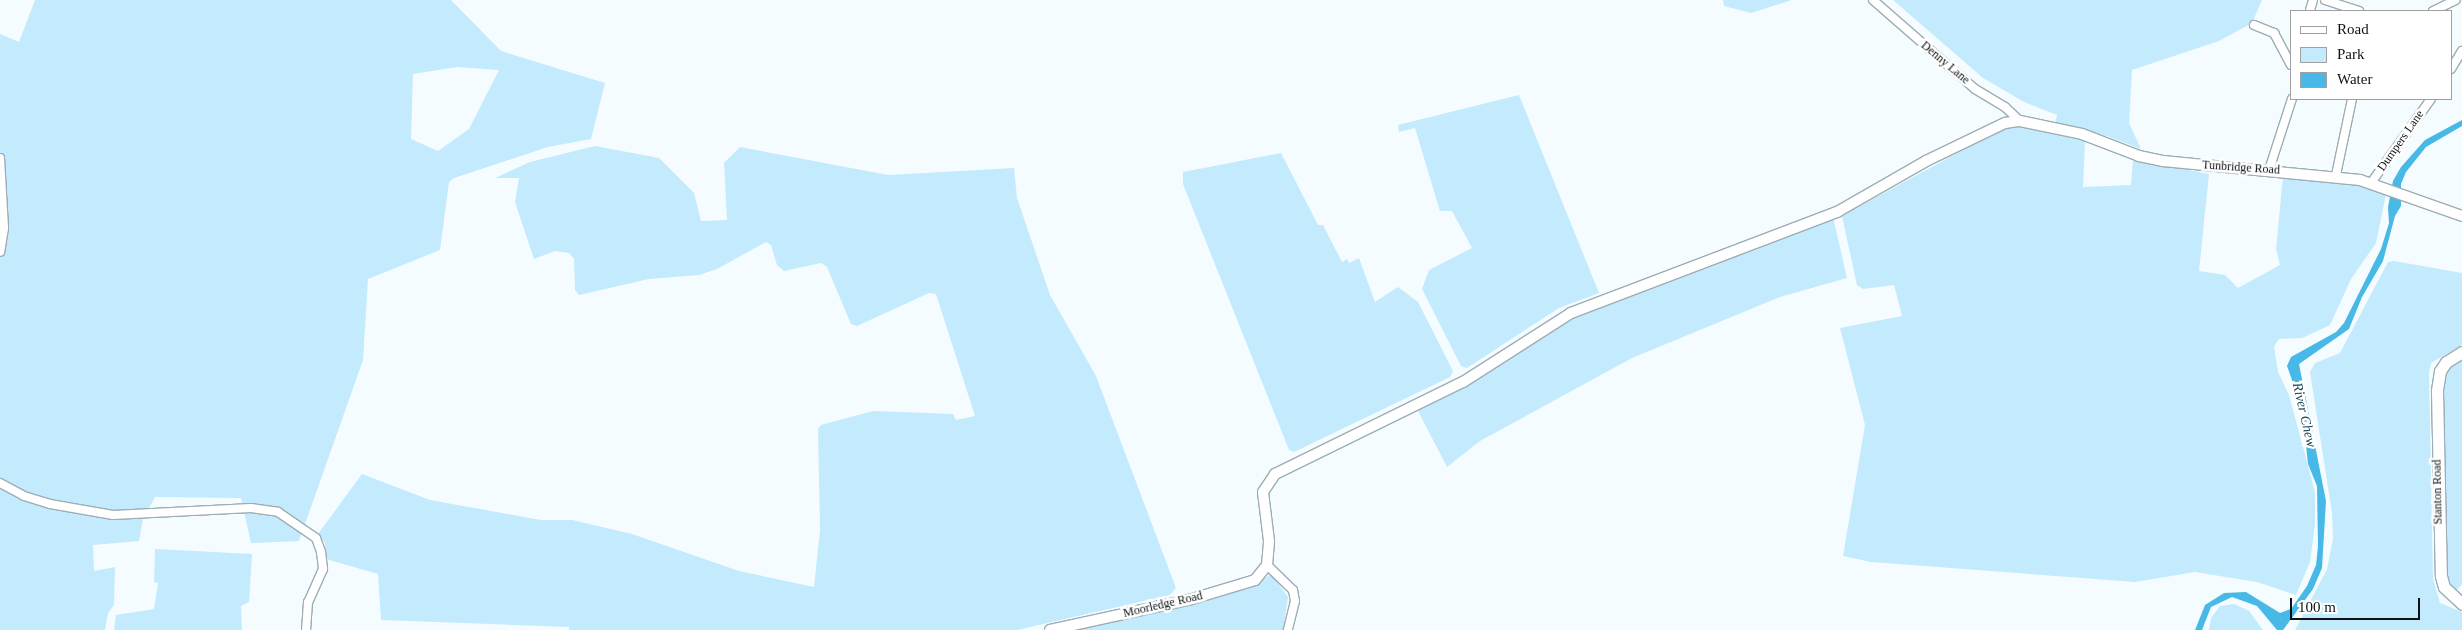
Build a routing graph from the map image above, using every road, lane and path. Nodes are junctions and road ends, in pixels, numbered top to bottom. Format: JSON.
{"nodes":[{"id":1,"x":1873,"y":0,"type":"edge"},
{"id":2,"x":2313,"y":0,"type":"edge"},
{"id":3,"x":2325,"y":0,"type":"edge"},
{"id":4,"x":2456,"y":0,"type":"edge"},
{"id":5,"x":2310,"y":10,"type":"edge"},
{"id":6,"x":2356,"y":10,"type":"edge"},
{"id":7,"x":2435,"y":10,"type":"edge"},
{"id":8,"x":2254,"y":25,"type":"dead end"},
{"id":9,"x":2462,"y":51,"type":"edge"},
{"id":10,"x":2290,"y":64,"type":"edge"},
{"id":11,"x":2452,"y":67,"type":"edge"},
{"id":12,"x":2292,"y":100,"type":"edge"},
{"id":13,"x":2352,"y":100,"type":"edge"},
{"id":14,"x":2430,"y":100,"type":"edge"},
{"id":15,"x":2020,"y":120,"type":"junction"},
{"id":16,"x":0,"y":158,"type":"edge"},
{"id":17,"x":2269,"y":170,"type":"junction"},
{"id":18,"x":2336,"y":175,"type":"junction"},
{"id":19,"x":2372,"y":183,"type":"junction"},
{"id":20,"x":2462,"y":216,"type":"edge"},
{"id":21,"x":0,"y":252,"type":"edge"},
{"id":22,"x":2462,"y":352,"type":"edge"},
{"id":23,"x":0,"y":483,"type":"edge"},
{"id":24,"x":1268,"y":565,"type":"junction"},
{"id":25,"x":2462,"y":604,"type":"edge"},
{"id":26,"x":306,"y":630,"type":"edge"},
{"id":27,"x":1050,"y":630,"type":"edge"},
{"id":28,"x":1288,"y":630,"type":"edge"}],
"edges":[{"from":1,"to":15,"type":"street","name":"Denny Lane"},
{"from":2,"to":5,"type":"street"},
{"from":3,"to":6,"type":"street"},
{"from":4,"to":7,"type":"street"},
{"from":8,"to":10,"type":"street"},
{"from":9,"to":11,"type":"street"},
{"from":12,"to":17,"type":"street"},
{"from":13,"to":18,"type":"street"},
{"from":14,"to":19,"type":"street","name":"Dumpers Lane"},
{"from":15,"to":17,"type":"street","name":"Tunbridge Road"},
{"from":15,"to":24,"type":"street"},
{"from":16,"to":21,"type":"street"},
{"from":17,"to":18,"type":"street","name":"Tunbridge Road"},
{"from":18,"to":19,"type":"street","name":"Tunbridge Road"},
{"from":19,"to":20,"type":"street","name":"Tunbridge Road"},
{"from":22,"to":25,"type":"main road","name":"Stanton Road"},
{"from":23,"to":26,"type":"street"},
{"from":24,"to":27,"type":"street","name":"Moorledge Road"},
{"from":24,"to":28,"type":"street"}]}
